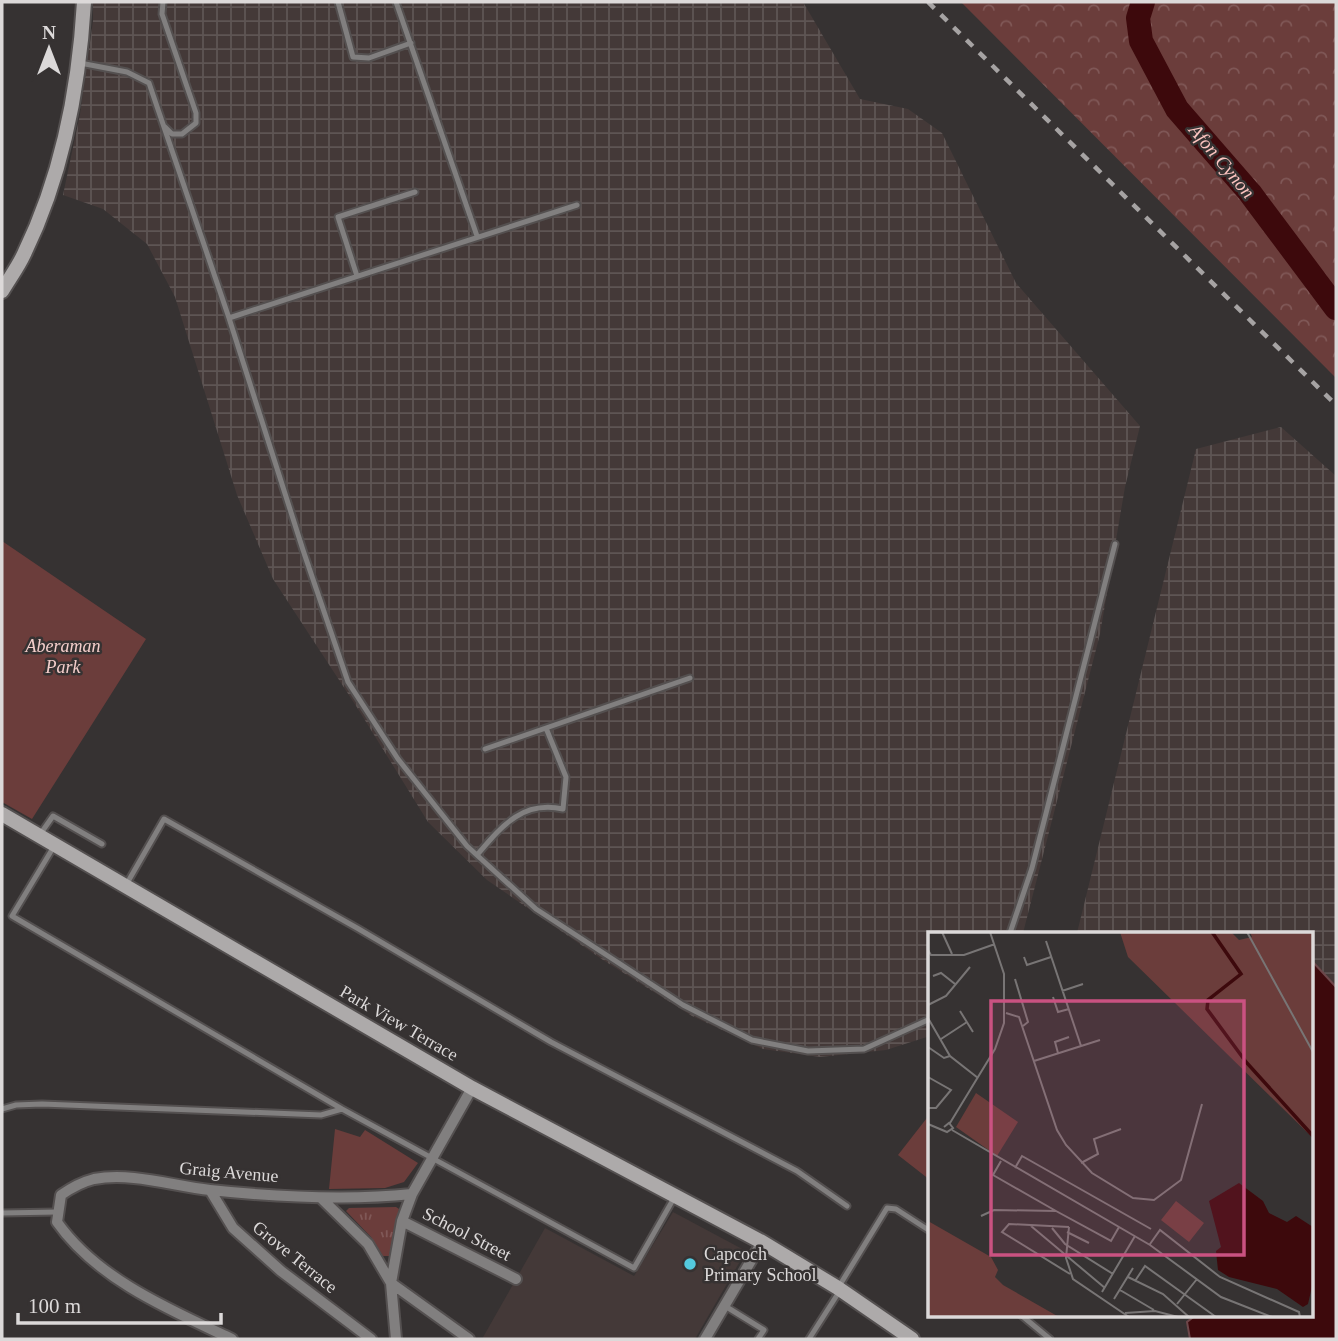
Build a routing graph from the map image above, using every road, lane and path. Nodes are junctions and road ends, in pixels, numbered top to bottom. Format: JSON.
{"nodes":[{"id":1,"x":84,"y":2,"type":"edge"},
{"id":2,"x":163,"y":2,"type":"edge"},
{"id":3,"x":338,"y":2,"type":"edge"},
{"id":4,"x":397,"y":2,"type":"edge"},
{"id":5,"x":411,"y":43,"type":"junction"},
{"id":6,"x":78,"y":62,"type":"junction"},
{"id":7,"x":163,"y":125,"type":"junction"},
{"id":8,"x":415,"y":192,"type":"dead end"},
{"id":9,"x":577,"y":205,"type":"dead end"},
{"id":10,"x":477,"y":236,"type":"junction"},
{"id":11,"x":357,"y":276,"type":"junction"},
{"id":12,"x":2,"y":291,"type":"edge"},
{"id":13,"x":229,"y":318,"type":"junction"},
{"id":14,"x":1115,"y":544,"type":"dead end"},
{"id":15,"x":690,"y":678,"type":"dead end"},
{"id":16,"x":547,"y":728,"type":"junction"},
{"id":17,"x":485,"y":749,"type":"dead end"},
{"id":18,"x":2,"y":814,"type":"edge"},
{"id":19,"x":38,"y":836,"type":"junction"},
{"id":20,"x":102,"y":844,"type":"dead end"},
{"id":21,"x":54,"y":846,"type":"junction"},
{"id":22,"x":477,"y":855,"type":"junction"},
{"id":23,"x":125,"y":887,"type":"junction"},
{"id":24,"x":1010,"y":932,"type":"edge"},
{"id":25,"x":928,"y":1020,"type":"edge"},
{"id":26,"x":472,"y":1088,"type":"junction"},
{"id":27,"x":2,"y":1109,"type":"edge"},
{"id":28,"x":342,"y":1109,"type":"junction"},
{"id":29,"x":433,"y":1158,"type":"junction"},
{"id":30,"x":210,"y":1190,"type":"junction"},
{"id":31,"x":412,"y":1194,"type":"junction"},
{"id":32,"x":676,"y":1196,"type":"junction"},
{"id":33,"x":321,"y":1198,"type":"junction"},
{"id":34,"x":847,"y":1206,"type":"dead end"},
{"id":35,"x":57,"y":1210,"type":"junction"},
{"id":36,"x":2,"y":1213,"type":"edge"},
{"id":37,"x":402,"y":1221,"type":"junction"},
{"id":38,"x":928,"y":1230,"type":"edge"},
{"id":39,"x":762,"y":1242,"type":"junction"},
{"id":40,"x":516,"y":1279,"type":"dead end"},
{"id":41,"x":391,"y":1283,"type":"junction"},
{"id":42,"x":839,"y":1289,"type":"junction"},
{"id":43,"x":725,"y":1306,"type":"junction"},
{"id":44,"x":1022,"y":1316,"type":"edge"},
{"id":45,"x":232,"y":1339,"type":"edge"},
{"id":46,"x":371,"y":1339,"type":"edge"},
{"id":47,"x":396,"y":1339,"type":"edge"},
{"id":48,"x":469,"y":1339,"type":"edge"},
{"id":49,"x":705,"y":1339,"type":"edge"},
{"id":50,"x":758,"y":1339,"type":"edge"},
{"id":51,"x":809,"y":1339,"type":"edge"},
{"id":52,"x":912,"y":1339,"type":"edge"},
{"id":53,"x":1051,"y":1339,"type":"edge"}],
"edges":[{"from":1,"to":6,"type":"main road"},
{"from":2,"to":7,"type":"lane"},
{"from":3,"to":5,"type":"lane"},
{"from":4,"to":5,"type":"lane"},
{"from":5,"to":10,"type":"lane"},
{"from":6,"to":7,"type":"lane"},
{"from":6,"to":12,"type":"main road"},
{"from":7,"to":13,"type":"lane"},
{"from":8,"to":11,"type":"lane"},
{"from":9,"to":10,"type":"lane"},
{"from":10,"to":11,"type":"lane"},
{"from":11,"to":13,"type":"lane"},
{"from":13,"to":22,"type":"lane"},
{"from":14,"to":24,"type":"lane"},
{"from":15,"to":16,"type":"lane"},
{"from":16,"to":17,"type":"lane"},
{"from":16,"to":22,"type":"lane"},
{"from":18,"to":19,"type":"main road","name":"Park View Terrace"},
{"from":19,"to":20,"type":"lane"},
{"from":19,"to":21,"type":"main road","name":"Park View Terrace"},
{"from":21,"to":23,"type":"main road","name":"Park View Terrace"},
{"from":21,"to":28,"type":"lane"},
{"from":22,"to":25,"type":"lane"},
{"from":23,"to":26,"type":"main road","name":"Park View Terrace"},
{"from":23,"to":34,"type":"lane"},
{"from":26,"to":29,"type":"street"},
{"from":26,"to":32,"type":"main road","name":"Park View Terrace"},
{"from":27,"to":28,"type":"lane"},
{"from":28,"to":29,"type":"lane"},
{"from":29,"to":31,"type":"street"},
{"from":29,"to":32,"type":"lane"},
{"from":30,"to":33,"type":"street","name":"Graig Avenue"},
{"from":30,"to":35,"type":"street","name":"Graig Avenue"},
{"from":30,"to":46,"type":"street","name":"Grove Terrace"},
{"from":31,"to":33,"type":"street","name":"Graig Avenue"},
{"from":31,"to":37,"type":"street"},
{"from":32,"to":39,"type":"main road","name":"Park View Terrace"},
{"from":33,"to":41,"type":"street"},
{"from":35,"to":36,"type":"lane"},
{"from":35,"to":45,"type":"street"},
{"from":37,"to":40,"type":"street","name":"School Street"},
{"from":37,"to":41,"type":"street"},
{"from":38,"to":42,"type":"lane"},
{"from":39,"to":42,"type":"main road","name":"Park View Terrace"},
{"from":39,"to":43,"type":"street"},
{"from":41,"to":47,"type":"street"},
{"from":41,"to":48,"type":"street"},
{"from":42,"to":51,"type":"lane"},
{"from":42,"to":52,"type":"main road","name":"Park View Terrace"},
{"from":43,"to":49,"type":"street"},
{"from":43,"to":50,"type":"lane"},
{"from":44,"to":53,"type":"lane"}]}
